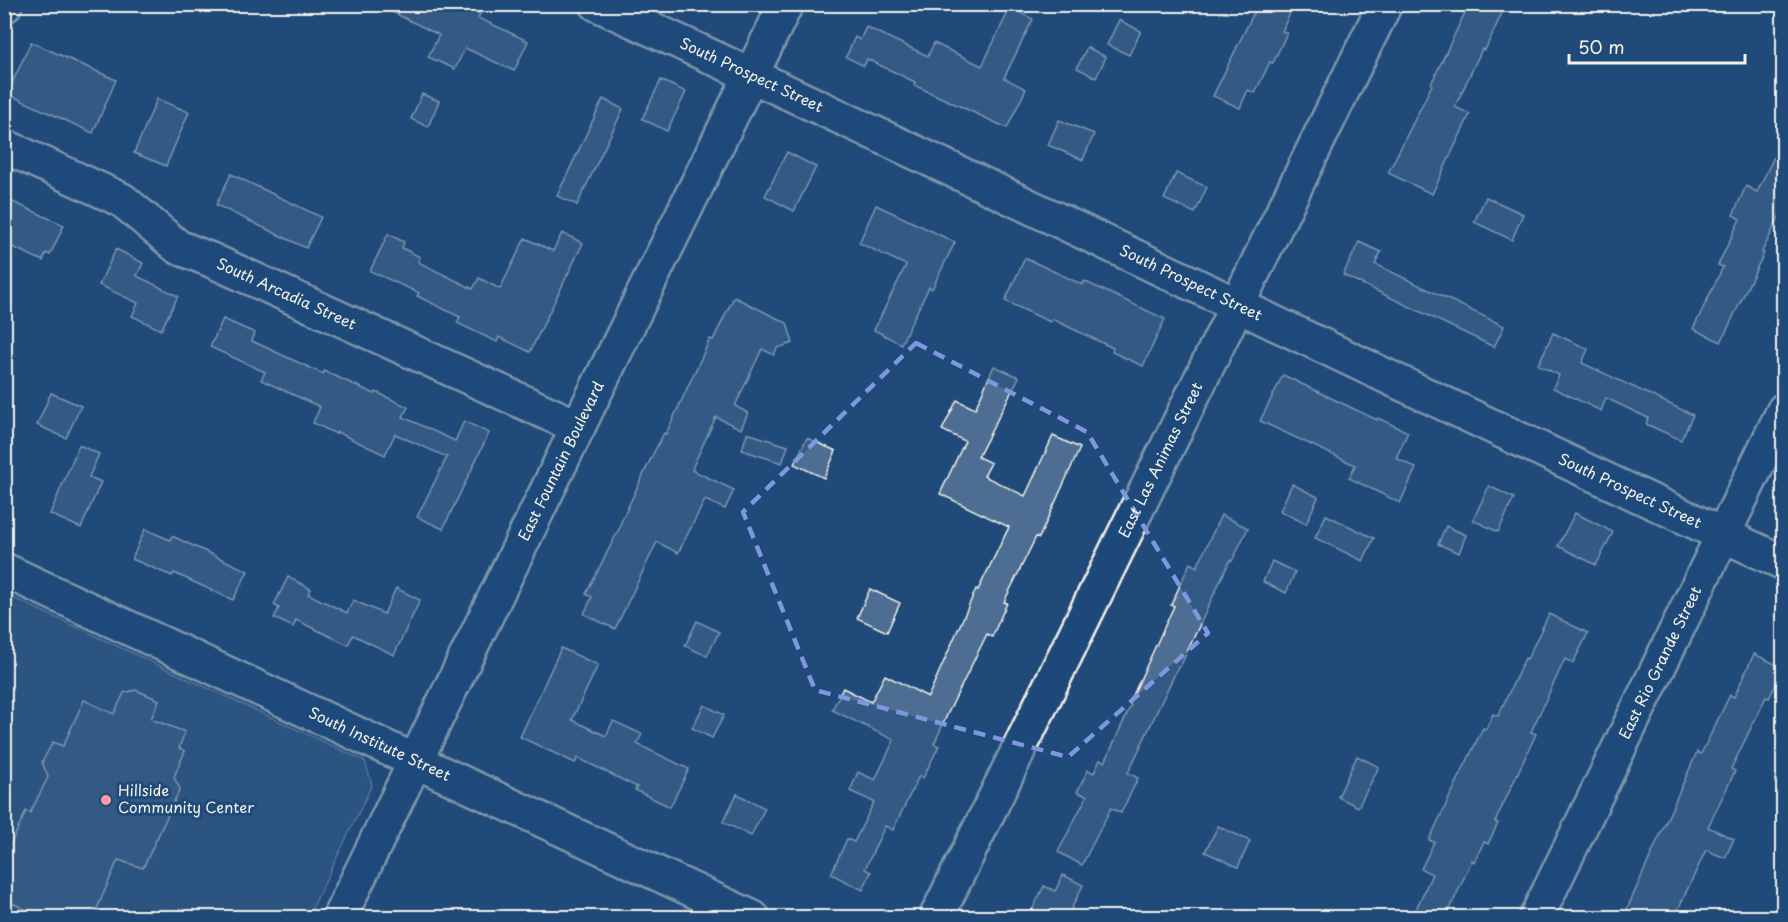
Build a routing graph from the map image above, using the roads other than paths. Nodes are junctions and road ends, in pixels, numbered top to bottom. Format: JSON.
{"nodes":[{"id":1,"x":597,"y":4,"type":"edge"},
{"id":2,"x":786,"y":4,"type":"edge"},
{"id":3,"x":1385,"y":4,"type":"edge"},
{"id":4,"x":751,"y":75,"type":"junction"},
{"id":5,"x":4,"y":146,"type":"edge"},
{"id":6,"x":1238,"y":304,"type":"junction"},
{"id":7,"x":1784,"y":410,"type":"edge"},
{"id":8,"x":578,"y":427,"type":"junction"},
{"id":9,"x":1723,"y":535,"type":"junction"},
{"id":10,"x":1784,"y":564,"type":"edge"},
{"id":11,"x":4,"y":570,"type":"edge"},
{"id":12,"x":416,"y":761,"type":"junction"},
{"id":13,"x":339,"y":918,"type":"edge"},
{"id":14,"x":753,"y":918,"type":"edge"},
{"id":15,"x":936,"y":918,"type":"edge"},
{"id":16,"x":1536,"y":918,"type":"edge"}],
"edges":[{"from":1,"to":4,"type":"street","name":"South Prospect Street"},
{"from":2,"to":4,"type":"street","name":"East Fountain Boulevard"},
{"from":3,"to":6,"type":"street","name":"East Las Animas Street"},
{"from":4,"to":6,"type":"street","name":"South Prospect Street"},
{"from":4,"to":8,"type":"street","name":"East Fountain Boulevard"},
{"from":5,"to":8,"type":"street","name":"South Arcadia Street"},
{"from":6,"to":9,"type":"street","name":"South Prospect Street"},
{"from":6,"to":15,"type":"street","name":"East Las Animas Street"},
{"from":7,"to":9,"type":"street","name":"East Rio Grande Street"},
{"from":8,"to":12,"type":"street","name":"East Fountain Boulevard"},
{"from":9,"to":10,"type":"street","name":"South Prospect Street"},
{"from":9,"to":16,"type":"street","name":"East Rio Grande Street"},
{"from":11,"to":12,"type":"street","name":"South Institute Street"},
{"from":12,"to":13,"type":"street","name":"East Fountain Boulevard"},
{"from":12,"to":14,"type":"street","name":"South Institute Street"}]}
